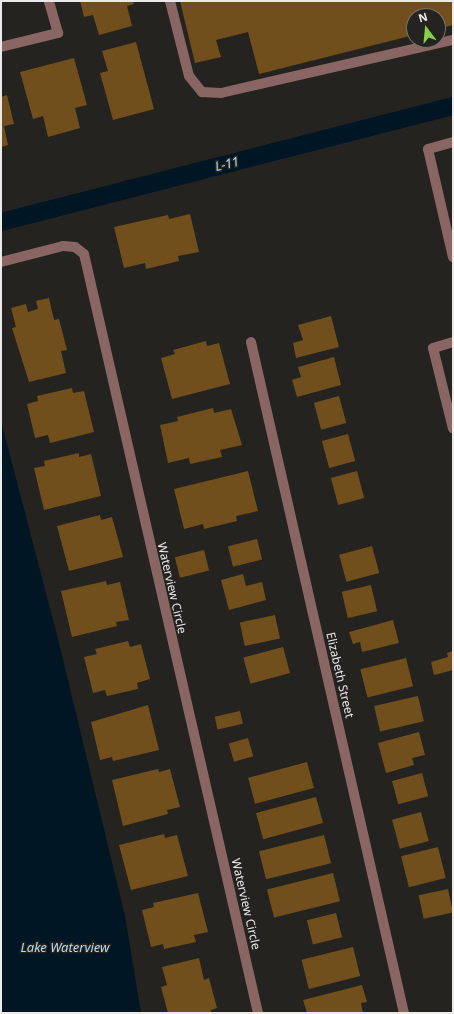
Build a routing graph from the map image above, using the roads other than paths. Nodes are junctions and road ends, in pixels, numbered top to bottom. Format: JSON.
{"nodes":[{"id":1,"x":49,"y":1,"type":"edge"},
{"id":2,"x":170,"y":1,"type":"edge"},
{"id":3,"x":453,"y":40,"type":"edge"},
{"id":4,"x":1,"y":47,"type":"edge"},
{"id":5,"x":453,"y":142,"type":"edge"},
{"id":6,"x":453,"y":257,"type":"edge"},
{"id":7,"x":1,"y":262,"type":"edge"},
{"id":8,"x":252,"y":342,"type":"dead end"},
{"id":9,"x":453,"y":342,"type":"edge"},
{"id":10,"x":453,"y":429,"type":"edge"},
{"id":11,"x":258,"y":1013,"type":"edge"},
{"id":12,"x":404,"y":1013,"type":"edge"}],
"edges":[{"from":1,"to":4,"type":"street"},
{"from":2,"to":3,"type":"street"},
{"from":5,"to":6,"type":"street"},
{"from":7,"to":11,"type":"street","name":"Waterview Circle"},
{"from":8,"to":12,"type":"street","name":"Elizabeth Street"},
{"from":9,"to":10,"type":"street"}]}
